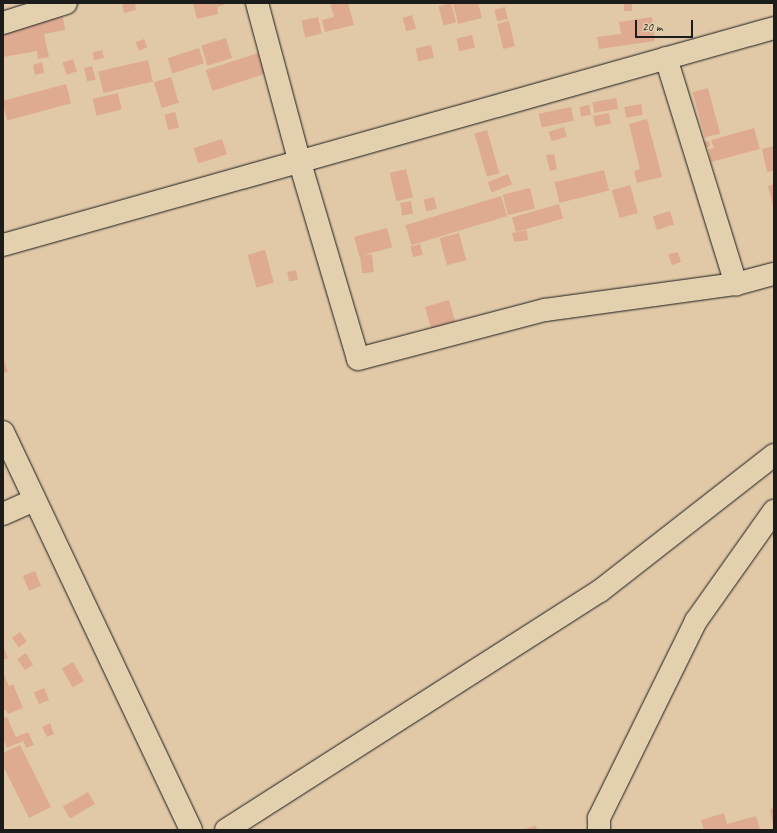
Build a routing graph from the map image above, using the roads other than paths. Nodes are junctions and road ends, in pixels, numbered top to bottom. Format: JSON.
{"nodes":[{"id":1,"x":66,"y":3,"type":"edge"},
{"id":2,"x":258,"y":3,"type":"edge"},
{"id":3,"x":3,"y":23,"type":"edge"},
{"id":4,"x":774,"y":28,"type":"edge"},
{"id":5,"x":666,"y":58,"type":"junction"},
{"id":6,"x":300,"y":163,"type":"junction"},
{"id":7,"x":3,"y":245,"type":"edge"},
{"id":8,"x":774,"y":274,"type":"edge"},
{"id":9,"x":736,"y":284,"type":"junction"},
{"id":10,"x":3,"y":432,"type":"edge"},
{"id":11,"x":774,"y":455,"type":"edge"},
{"id":12,"x":34,"y":500,"type":"junction"},
{"id":13,"x":774,"y":511,"type":"edge"},
{"id":14,"x":3,"y":514,"type":"edge"},
{"id":15,"x":191,"y":830,"type":"edge"},
{"id":16,"x":226,"y":830,"type":"edge"},
{"id":17,"x":600,"y":830,"type":"edge"}],
"edges":[{"from":1,"to":3,"type":"street"},
{"from":2,"to":6,"type":"street"},
{"from":4,"to":5,"type":"street"},
{"from":5,"to":6,"type":"street"},
{"from":5,"to":9,"type":"street"},
{"from":6,"to":7,"type":"street"},
{"from":6,"to":9,"type":"street"},
{"from":8,"to":9,"type":"street"},
{"from":10,"to":12,"type":"street"},
{"from":11,"to":16,"type":"street"},
{"from":12,"to":14,"type":"street"},
{"from":12,"to":15,"type":"street"},
{"from":13,"to":17,"type":"street"}]}
